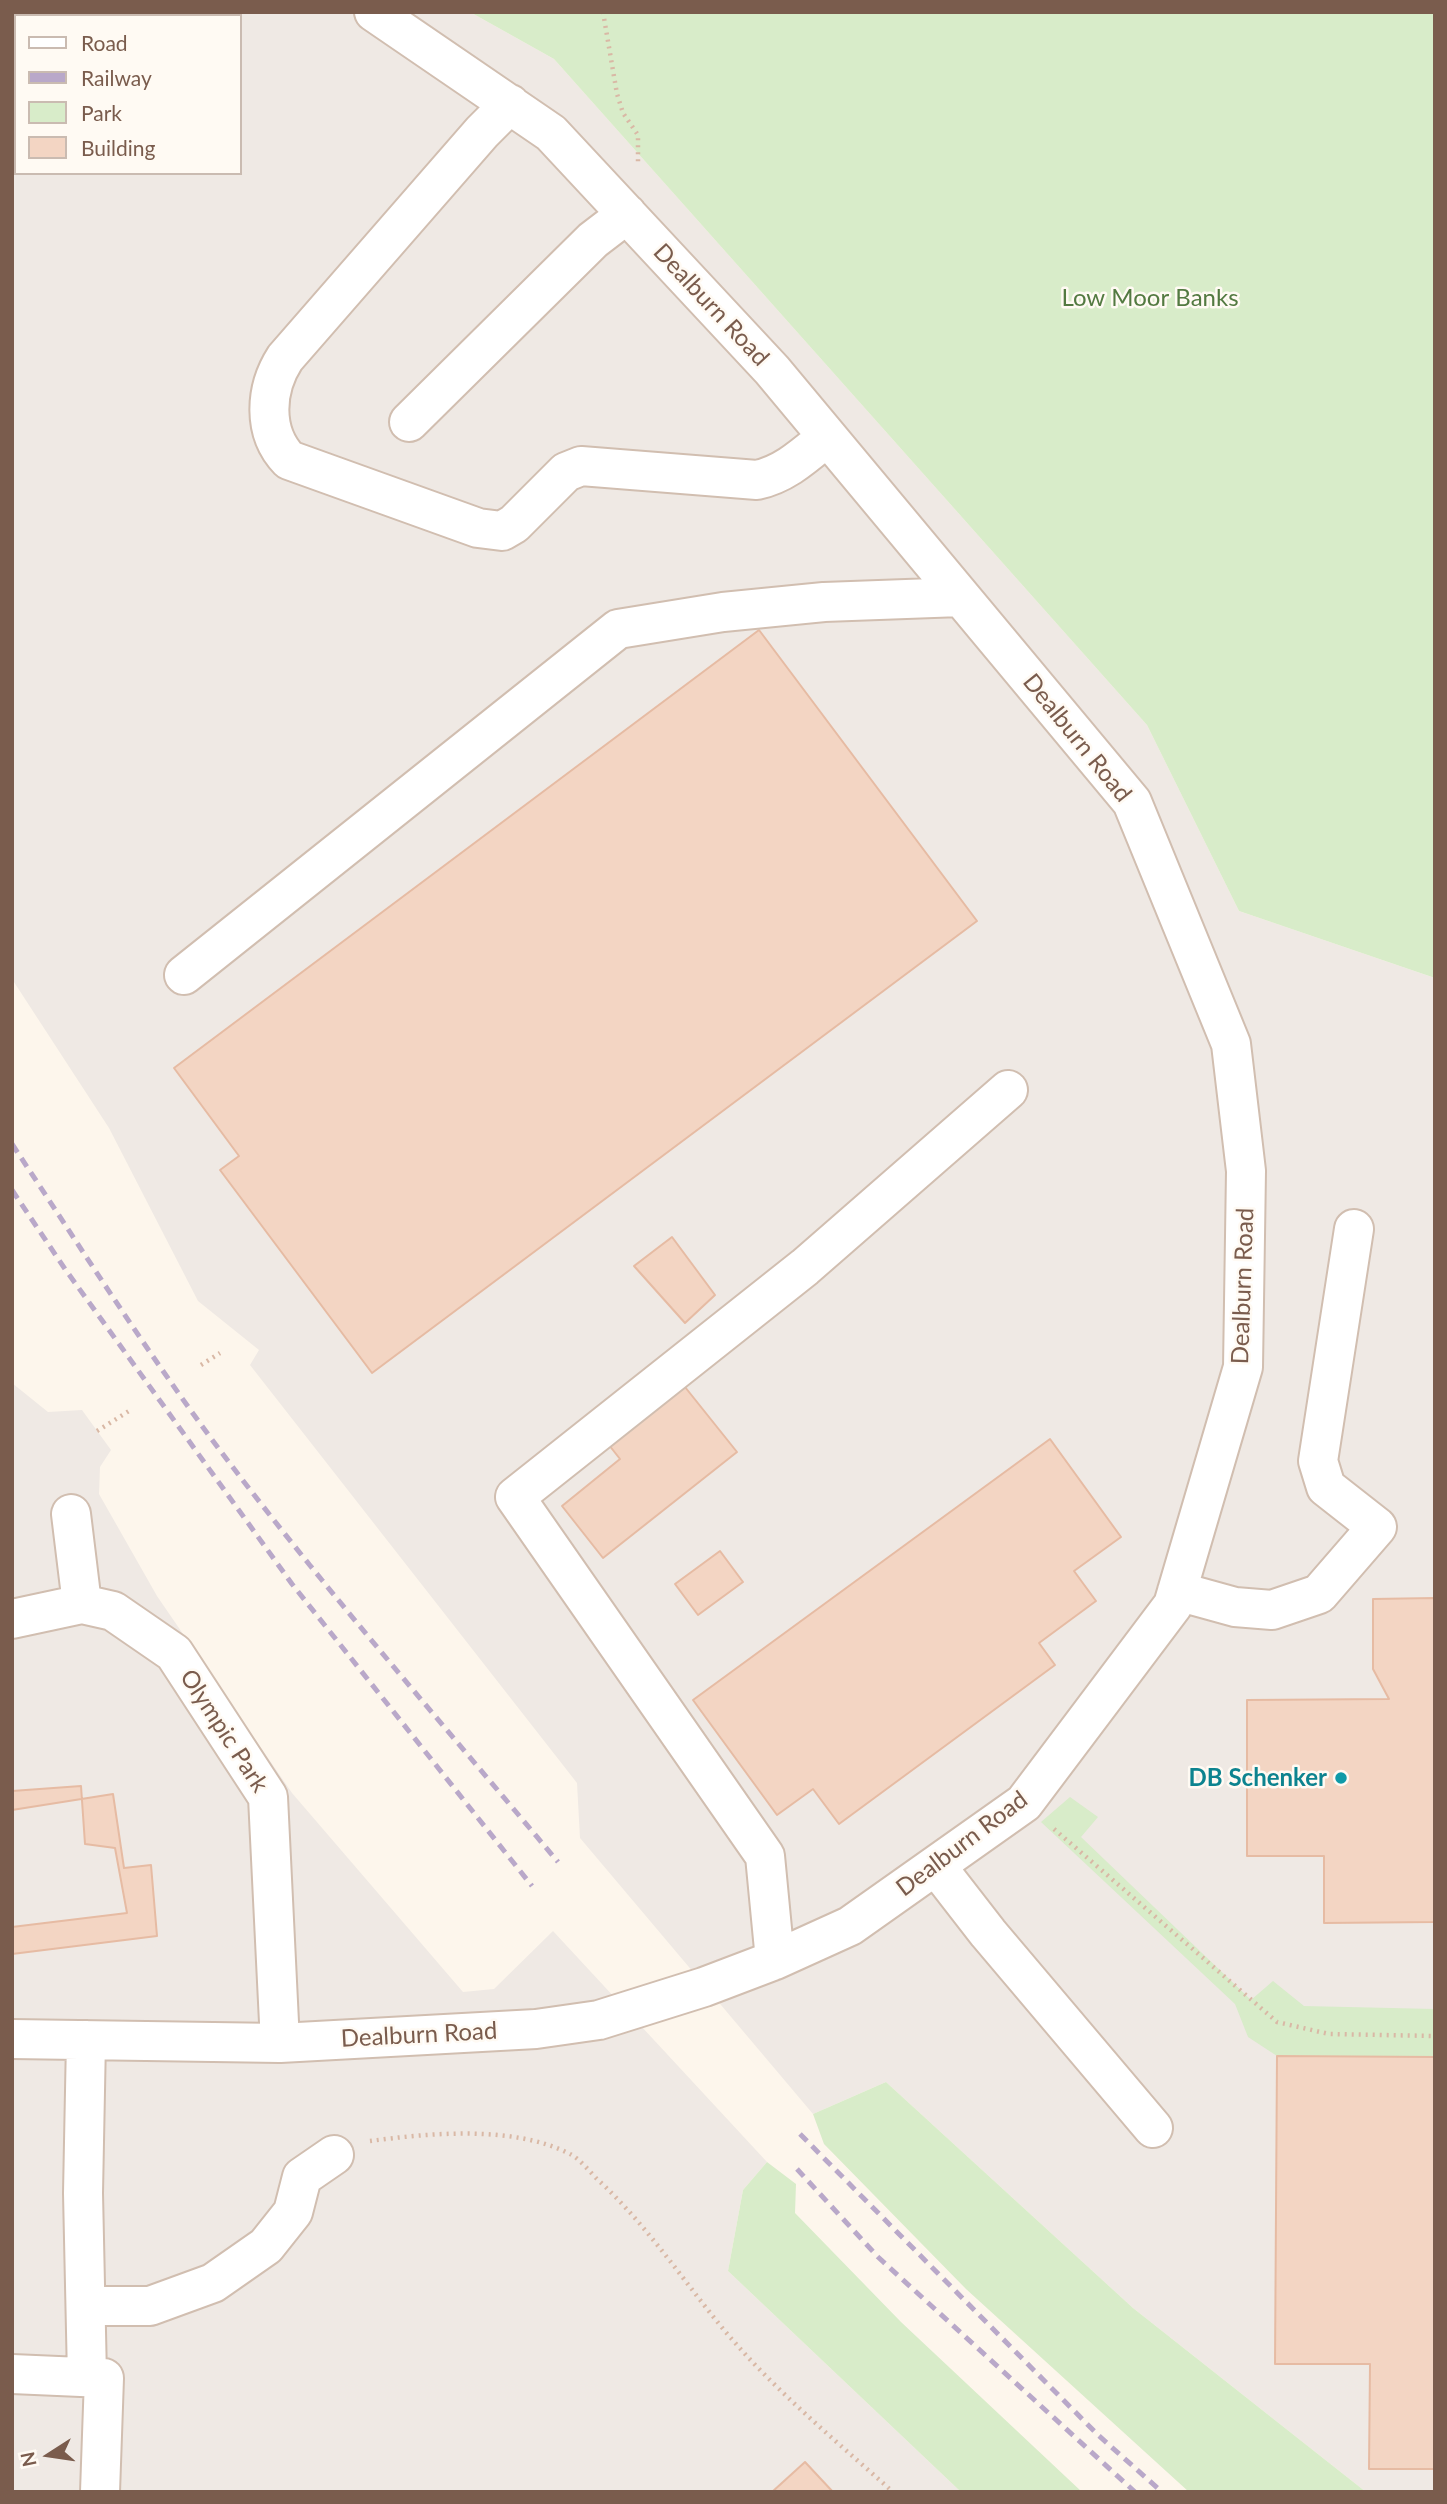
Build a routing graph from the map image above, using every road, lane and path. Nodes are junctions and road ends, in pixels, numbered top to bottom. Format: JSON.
{"nodes":[{"id":1,"x":374,"y":12,"type":"edge"},
{"id":2,"x":603,"y":12,"type":"edge"},
{"id":3,"x":510,"y":104,"type":"junction"},
{"id":4,"x":638,"y":135,"type":"dead end"},
{"id":5,"x":627,"y":214,"type":"junction"},
{"id":6,"x":409,"y":422,"type":"dead end"},
{"id":7,"x":827,"y":437,"type":"junction"},
{"id":8,"x":961,"y":597,"type":"junction"},
{"id":9,"x":184,"y":975,"type":"dead end"},
{"id":10,"x":1008,"y":1090,"type":"dead end"},
{"id":11,"x":1354,"y":1229,"type":"dead end"},
{"id":12,"x":220,"y":1353,"type":"dead end"},
{"id":13,"x":201,"y":1365,"type":"dead end"},
{"id":14,"x":130,"y":1411,"type":"dead end"},
{"id":15,"x":97,"y":1431,"type":"dead end"},
{"id":16,"x":71,"y":1514,"type":"dead end"},
{"id":17,"x":1177,"y":1591,"type":"junction"},
{"id":18,"x":82,"y":1604,"type":"junction"},
{"id":19,"x":12,"y":1619,"type":"edge"},
{"id":20,"x":1024,"y":1803,"type":"junction"},
{"id":21,"x":936,"y":1866,"type":"junction"},
{"id":22,"x":775,"y":1960,"type":"junction"},
{"id":23,"x":1435,"y":2036,"type":"edge"},
{"id":24,"x":12,"y":2039,"type":"edge"},
{"id":25,"x":86,"y":2040,"type":"junction"},
{"id":26,"x":280,"y":2043,"type":"junction"},
{"id":27,"x":1153,"y":2128,"type":"dead end"},
{"id":28,"x":334,"y":2155,"type":"joint"},
{"id":29,"x":86,"y":2306,"type":"junction"},
{"id":30,"x":12,"y":2374,"type":"edge"},
{"id":31,"x":87,"y":2377,"type":"junction"},
{"id":32,"x":100,"y":2492,"type":"edge"},
{"id":33,"x":893,"y":2492,"type":"edge"}],
"edges":[{"from":1,"to":3,"type":"street","name":"Dealburn Road"},
{"from":2,"to":4,"type":"path"},
{"from":3,"to":5,"type":"street","name":"Dealburn Road"},
{"from":3,"to":7,"type":"street"},
{"from":5,"to":6,"type":"street"},
{"from":5,"to":7,"type":"street","name":"Dealburn Road"},
{"from":7,"to":8,"type":"street","name":"Dealburn Road"},
{"from":8,"to":9,"type":"street"},
{"from":8,"to":17,"type":"street","name":"Dealburn Road"},
{"from":10,"to":22,"type":"street"},
{"from":11,"to":17,"type":"street"},
{"from":12,"to":13,"type":"path"},
{"from":14,"to":15,"type":"path"},
{"from":16,"to":18,"type":"street"},
{"from":17,"to":20,"type":"street","name":"Dealburn Road"},
{"from":18,"to":19,"type":"street","name":"Olympic Park"},
{"from":18,"to":26,"type":"street","name":"Olympic Park"},
{"from":20,"to":21,"type":"street","name":"Dealburn Road"},
{"from":20,"to":23,"type":"path"},
{"from":21,"to":22,"type":"street","name":"Dealburn Road"},
{"from":21,"to":27,"type":"street"},
{"from":22,"to":26,"type":"street","name":"Dealburn Road"},
{"from":24,"to":25,"type":"street","name":"Dealburn Road"},
{"from":25,"to":26,"type":"street","name":"Dealburn Road"},
{"from":25,"to":29,"type":"street"},
{"from":28,"to":29,"type":"street"},
{"from":28,"to":33,"type":"path"},
{"from":29,"to":31,"type":"street"},
{"from":30,"to":31,"type":"street"},
{"from":31,"to":32,"type":"street"}]}
